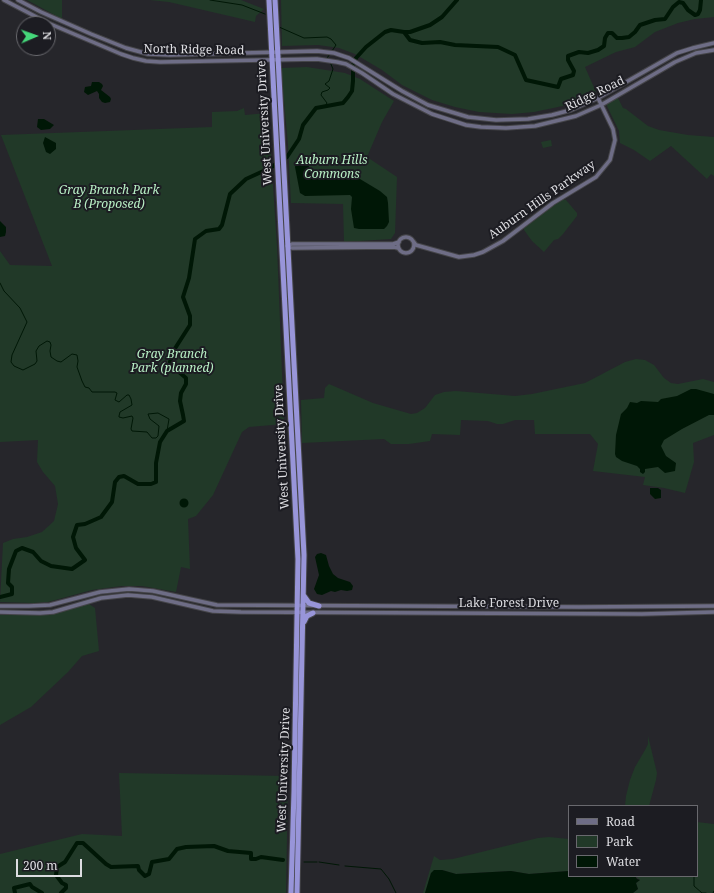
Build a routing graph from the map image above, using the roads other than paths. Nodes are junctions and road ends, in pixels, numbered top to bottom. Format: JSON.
{"nodes":[{"id":1,"x":4,"y":0,"type":"edge"},
{"id":2,"x":18,"y":0,"type":"edge"},
{"id":3,"x":269,"y":0,"type":"edge"},
{"id":4,"x":275,"y":0,"type":"edge"},
{"id":5,"x":714,"y":44,"type":"edge"},
{"id":6,"x":714,"y":50,"type":"edge"},
{"id":7,"x":274,"y":52,"type":"junction"},
{"id":8,"x":679,"y":52,"type":"junction"},
{"id":9,"x":148,"y":54,"type":"junction"},
{"id":10,"x":214,"y":54,"type":"junction"},
{"id":11,"x":682,"y":59,"type":"junction"},
{"id":12,"x":275,"y":60,"type":"junction"},
{"id":13,"x":147,"y":61,"type":"junction"},
{"id":14,"x":214,"y":61,"type":"junction"},
{"id":15,"x":598,"y":98,"type":"junction"},
{"id":16,"x":601,"y":105,"type":"junction"},
{"id":17,"x":488,"y":120,"type":"junction"},
{"id":18,"x":487,"y":127,"type":"junction"},
{"id":19,"x":413,"y":241,"type":"junction"},
{"id":20,"x":398,"y":242,"type":"junction"},
{"id":21,"x":285,"y":246,"type":"junction"},
{"id":22,"x":424,"y":247,"type":"junction"},
{"id":23,"x":398,"y":248,"type":"junction"},
{"id":24,"x":412,"y":251,"type":"junction"},
{"id":25,"x":291,"y":416,"type":"junction"},
{"id":26,"x":299,"y":460,"type":"junction"},
{"id":27,"x":304,"y":596,"type":"junction"},
{"id":28,"x":190,"y":600,"type":"junction"},
{"id":29,"x":0,"y":606,"type":"edge"},
{"id":30,"x":188,"y":606,"type":"junction"},
{"id":31,"x":241,"y":606,"type":"junction"},
{"id":32,"x":301,"y":606,"type":"junction"},
{"id":33,"x":319,"y":606,"type":"junction"},
{"id":34,"x":714,"y":606,"type":"edge"},
{"id":35,"x":0,"y":612,"type":"edge"},
{"id":36,"x":241,"y":612,"type":"junction"},
{"id":37,"x":300,"y":612,"type":"junction"},
{"id":38,"x":313,"y":612,"type":"junction"},
{"id":39,"x":714,"y":612,"type":"edge"},
{"id":40,"x":303,"y":625,"type":"junction"},
{"id":41,"x":299,"y":665,"type":"junction"},
{"id":42,"x":291,"y":893,"type":"edge"},
{"id":43,"x":297,"y":893,"type":"edge"}],
"edges":[{"from":1,"to":13,"type":"main road","name":"North Ridge Road"},
{"from":2,"to":9,"type":"main road","name":"North Ridge Road"},
{"from":3,"to":7,"type":"highway","name":"West University Drive"},
{"from":4,"to":7,"type":"highway","name":"West University Drive"},
{"from":5,"to":8,"type":"main road","name":"Ridge Road"},
{"from":6,"to":11,"type":"main road","name":"Ridge Road"},
{"from":7,"to":10,"type":"main road","name":"North Ridge Road"},
{"from":7,"to":12,"type":"highway","name":"West University Drive"},
{"from":7,"to":17,"type":"main road","name":"Ridge Road"},
{"from":8,"to":11,"type":"main road"},
{"from":8,"to":15,"type":"main road","name":"Ridge Road"},
{"from":9,"to":10,"type":"main road","name":"North Ridge Road"},
{"from":9,"to":13,"type":"main road"},
{"from":10,"to":14,"type":"main road"},
{"from":11,"to":16,"type":"main road","name":"Ridge Road"},
{"from":12,"to":14,"type":"main road","name":"North Ridge Road"},
{"from":12,"to":18,"type":"main road","name":"Ridge Road"},
{"from":12,"to":21,"type":"highway","name":"West University Drive"},
{"from":12,"to":21,"type":"highway","name":"West University Drive"},
{"from":13,"to":14,"type":"main road","name":"North Ridge Road"},
{"from":15,"to":16,"type":"main road","name":"Auburn Hills Parkway"},
{"from":15,"to":17,"type":"main road","name":"Ridge Road"},
{"from":16,"to":18,"type":"main road","name":"Ridge Road"},
{"from":16,"to":22,"type":"main road","name":"Auburn Hills Parkway"},
{"from":17,"to":18,"type":"main road"},
{"from":19,"to":20,"type":"main road"},
{"from":19,"to":22,"type":"main road","name":"Auburn Hills Parkway"},
{"from":19,"to":24,"type":"main road"},
{"from":20,"to":21,"type":"main road"},
{"from":20,"to":23,"type":"main road"},
{"from":21,"to":23,"type":"main road"},
{"from":21,"to":25,"type":"highway","name":"West University Drive"},
{"from":21,"to":26,"type":"highway","name":"West University Drive"},
{"from":22,"to":24,"type":"main road"},
{"from":23,"to":24,"type":"main road"},
{"from":25,"to":26,"type":"highway"},
{"from":25,"to":32,"type":"highway","name":"West University Drive"},
{"from":26,"to":27,"type":"highway","name":"West University Drive"},
{"from":27,"to":32,"type":"highway","name":"West University Drive"},
{"from":27,"to":33,"type":"highway"},
{"from":28,"to":29,"type":"main road","name":"Lake Forest Drive"},
{"from":28,"to":30,"type":"main road"},
{"from":28,"to":31,"type":"main road","name":"Lake Forest Drive"},
{"from":30,"to":35,"type":"main road","name":"Lake Forest Drive"},
{"from":30,"to":36,"type":"main road","name":"Lake Forest Drive"},
{"from":31,"to":32,"type":"main road","name":"Lake Forest Drive"},
{"from":31,"to":36,"type":"main road"},
{"from":32,"to":33,"type":"main road","name":"Lake Forest Drive"},
{"from":32,"to":37,"type":"highway","name":"West University Drive"},
{"from":33,"to":34,"type":"main road","name":"Lake Forest Drive"},
{"from":36,"to":37,"type":"main road","name":"Lake Forest Drive"},
{"from":37,"to":38,"type":"main road","name":"Lake Forest Drive"},
{"from":37,"to":40,"type":"highway","name":"West University Drive"},
{"from":37,"to":41,"type":"highway","name":"West University Drive"},
{"from":38,"to":39,"type":"main road","name":"Lake Forest Drive"},
{"from":38,"to":40,"type":"highway"},
{"from":40,"to":41,"type":"highway","name":"West University Drive"},
{"from":41,"to":42,"type":"highway","name":"West University Drive"},
{"from":41,"to":43,"type":"highway","name":"West University Drive"}]}
